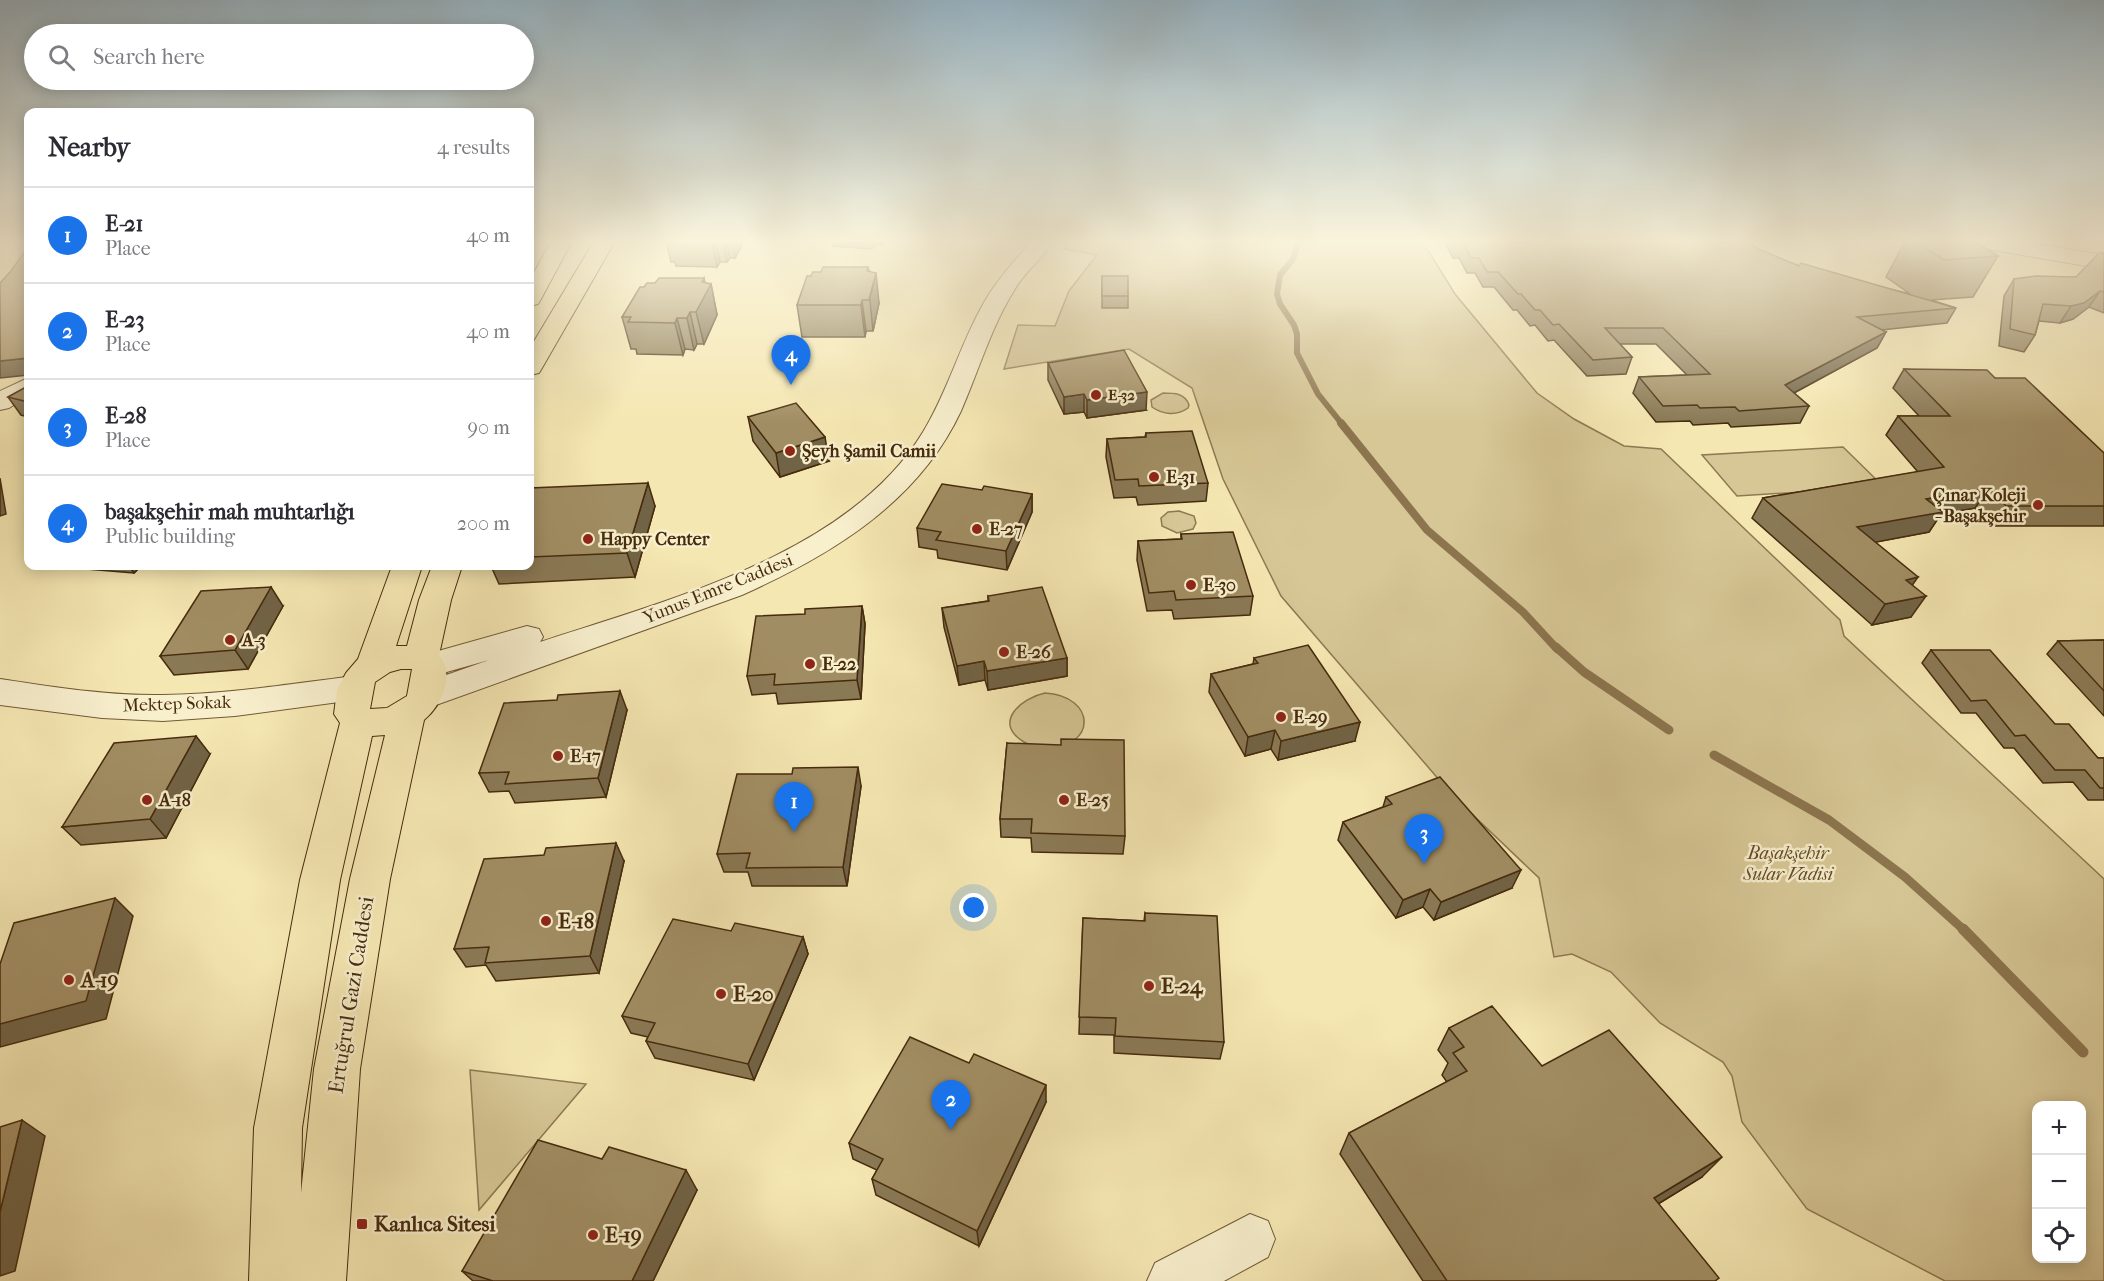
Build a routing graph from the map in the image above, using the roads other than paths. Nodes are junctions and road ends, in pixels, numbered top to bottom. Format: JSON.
{"nodes":[{"id":1,"x":569,"y":303,"type":"edge"},
{"id":2,"x":973,"y":303,"type":"edge"},
{"id":3,"x":995,"y":303,"type":"edge"},
{"id":4,"x":534,"y":361,"type":"edge"},
{"id":5,"x":24,"y":388,"type":"edge"},
{"id":6,"x":0,"y":402,"type":"edge"},
{"id":7,"x":406,"y":570,"type":"edge"},
{"id":8,"x":446,"y":570,"type":"edge"},
{"id":9,"x":420,"y":683,"type":"junction"},
{"id":10,"x":362,"y":691,"type":"junction"},
{"id":11,"x":0,"y":692,"type":"edge"},
{"id":12,"x":1250,"y":1239,"type":"dead end"},
{"id":13,"x":275,"y":1281,"type":"edge"},
{"id":14,"x":320,"y":1281,"type":"edge"},
{"id":15,"x":1173,"y":1281,"type":"edge"}],
"edges":[{"from":1,"to":4,"type":"main road"},
{"from":2,"to":9,"type":"street","name":"Yunus Emre Caddesi"},
{"from":3,"to":9,"type":"street","name":"Yunus Emre Caddesi"},
{"from":5,"to":6,"type":"street"},
{"from":7,"to":10,"type":"main road"},
{"from":8,"to":9,"type":"main road","name":"Ertuğrul Gazi Caddesi"},
{"from":9,"to":10,"type":"main road"},
{"from":9,"to":10,"type":"main road"},
{"from":9,"to":14,"type":"main road","name":"Ertuğrul Gazi Caddesi"},
{"from":10,"to":11,"type":"street","name":"Mektep Sokak"},
{"from":10,"to":13,"type":"main road"},
{"from":12,"to":15,"type":"street"}]}
